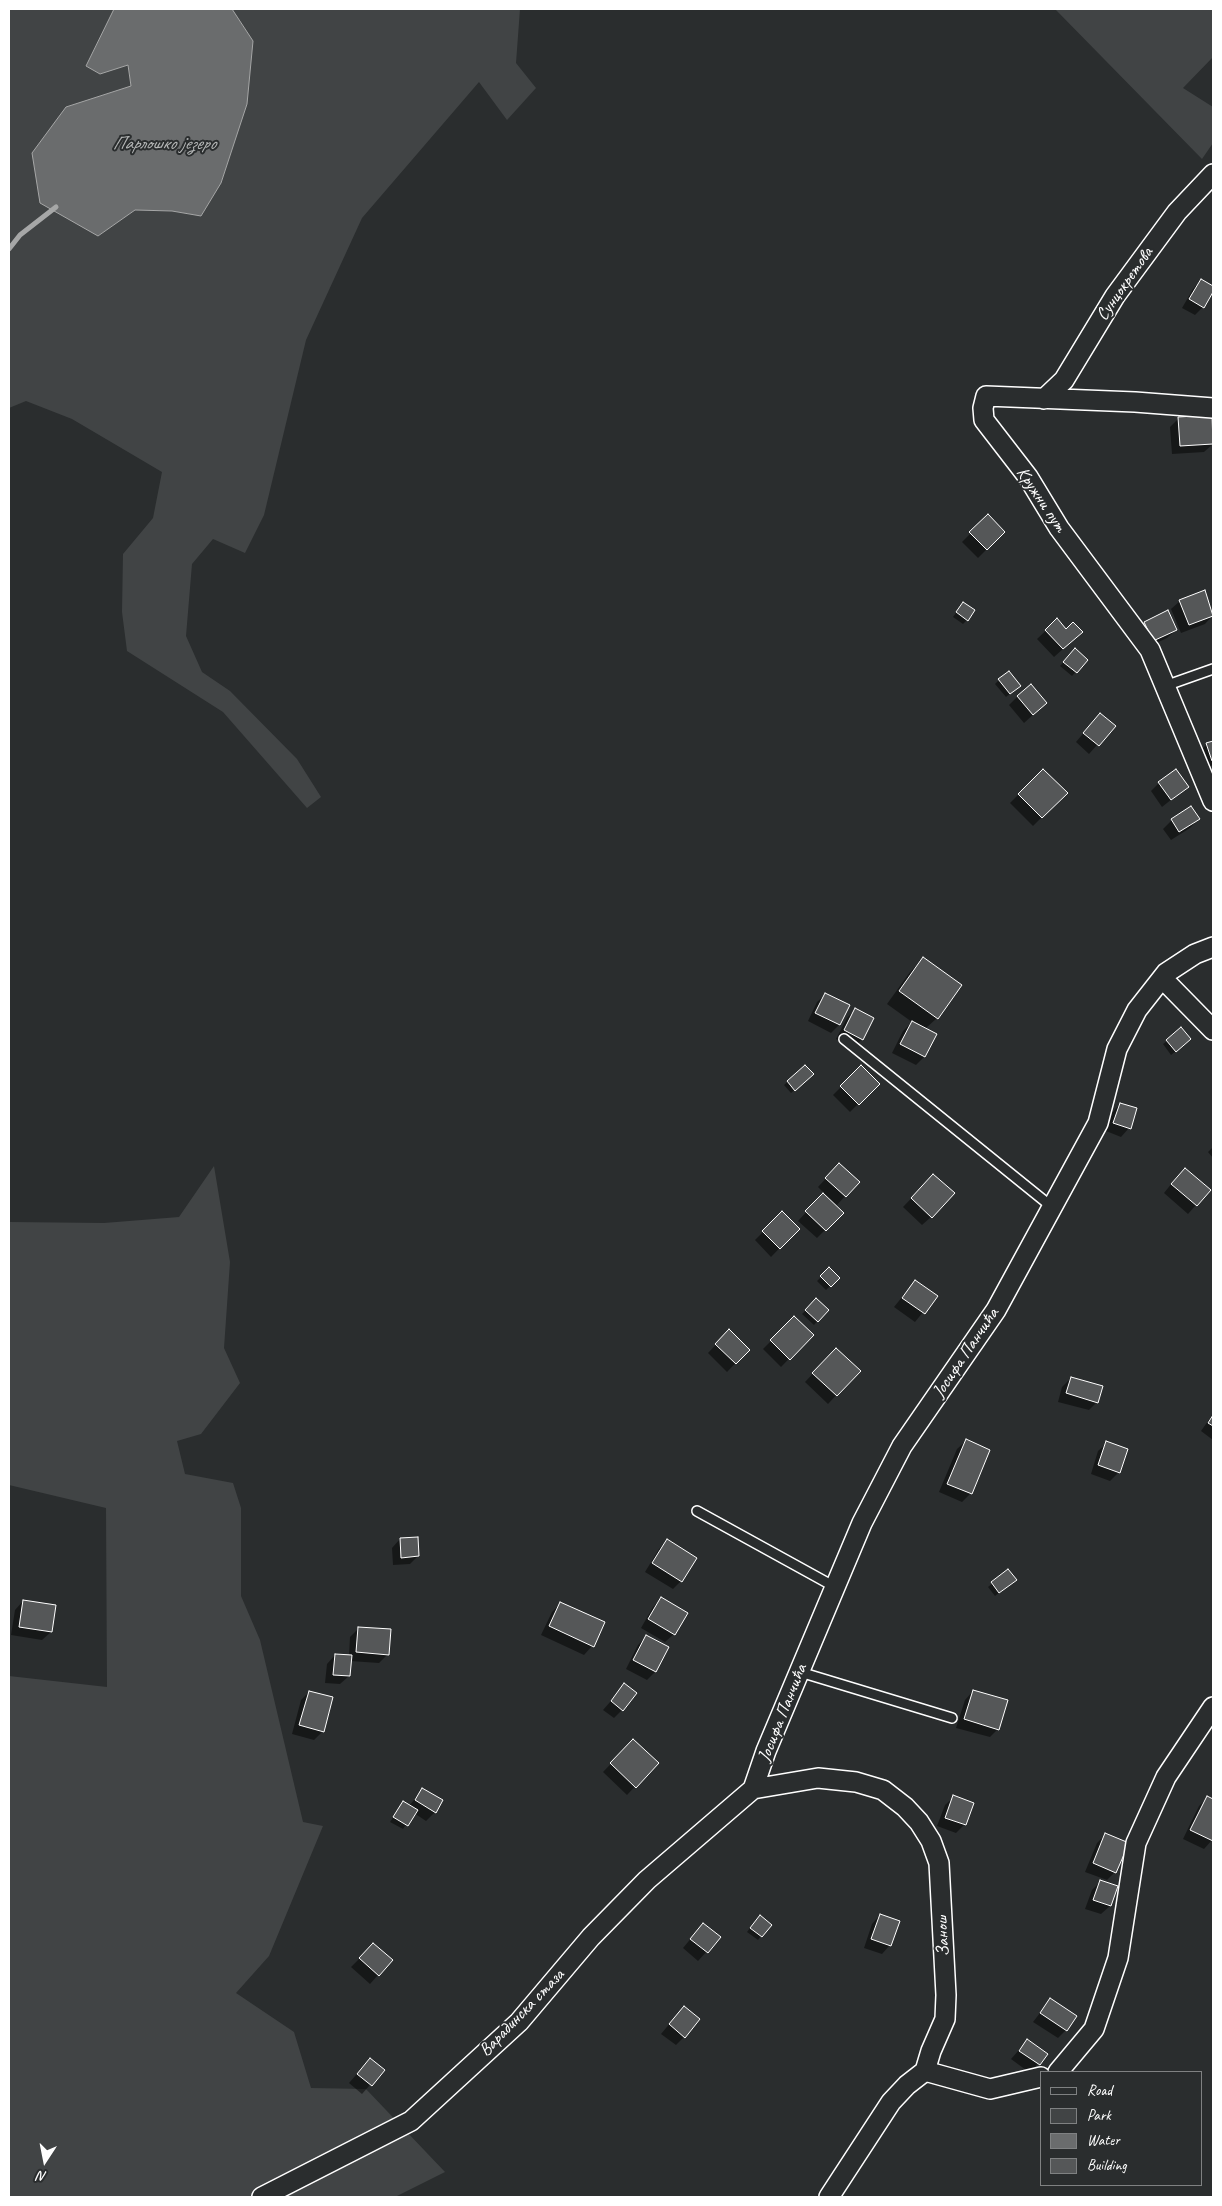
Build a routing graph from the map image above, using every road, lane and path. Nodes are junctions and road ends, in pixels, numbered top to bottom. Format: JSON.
{"nodes":[{"id":1,"x":1213,"y":174,"type":"edge"},
{"id":2,"x":1044,"y":399,"type":"junction"},
{"id":3,"x":1213,"y":408,"type":"edge"},
{"id":4,"x":1213,"y":669,"type":"edge"},
{"id":5,"x":1165,"y":686,"type":"junction"},
{"id":6,"x":1213,"y":801,"type":"edge"},
{"id":7,"x":1213,"y":947,"type":"edge"},
{"id":8,"x":1162,"y":978,"type":"junction"},
{"id":9,"x":1213,"y":1030,"type":"edge"},
{"id":10,"x":844,"y":1039,"type":"dead end"},
{"id":11,"x":1052,"y":1207,"type":"junction"},
{"id":12,"x":697,"y":1511,"type":"dead end"},
{"id":13,"x":835,"y":1587,"type":"junction"},
{"id":14,"x":800,"y":1672,"type":"junction"},
{"id":15,"x":1213,"y":1707,"type":"edge"},
{"id":16,"x":952,"y":1718,"type":"dead end"},
{"id":17,"x":753,"y":1789,"type":"junction"},
{"id":18,"x":925,"y":2071,"type":"junction"},
{"id":19,"x":1059,"y":2071,"type":"edge"},
{"id":20,"x":1040,"y":2077,"type":"edge"},
{"id":21,"x":262,"y":2197,"type":"edge"},
{"id":22,"x":829,"y":2197,"type":"edge"}],
"edges":[{"from":1,"to":2,"type":"street","name":"Сунцокретова"},
{"from":2,"to":3,"type":"street","name":"Кружни пут"},
{"from":2,"to":5,"type":"street","name":"Кружни пут"},
{"from":4,"to":5,"type":"lane"},
{"from":5,"to":6,"type":"street","name":"Кружни пут"},
{"from":7,"to":8,"type":"street","name":"Јосифа Панчића"},
{"from":8,"to":9,"type":"street"},
{"from":8,"to":11,"type":"street","name":"Јосифа Панчића"},
{"from":10,"to":11,"type":"lane"},
{"from":11,"to":13,"type":"street","name":"Јосифа Панчића"},
{"from":12,"to":13,"type":"lane"},
{"from":13,"to":14,"type":"street","name":"Јосифа Панчића"},
{"from":14,"to":16,"type":"lane"},
{"from":14,"to":17,"type":"street","name":"Јосифа Панчића"},
{"from":15,"to":19,"type":"street"},
{"from":17,"to":18,"type":"street","name":"Занош"},
{"from":17,"to":21,"type":"street","name":"Варадинска стаза"},
{"from":18,"to":20,"type":"street"},
{"from":18,"to":22,"type":"street"}]}
